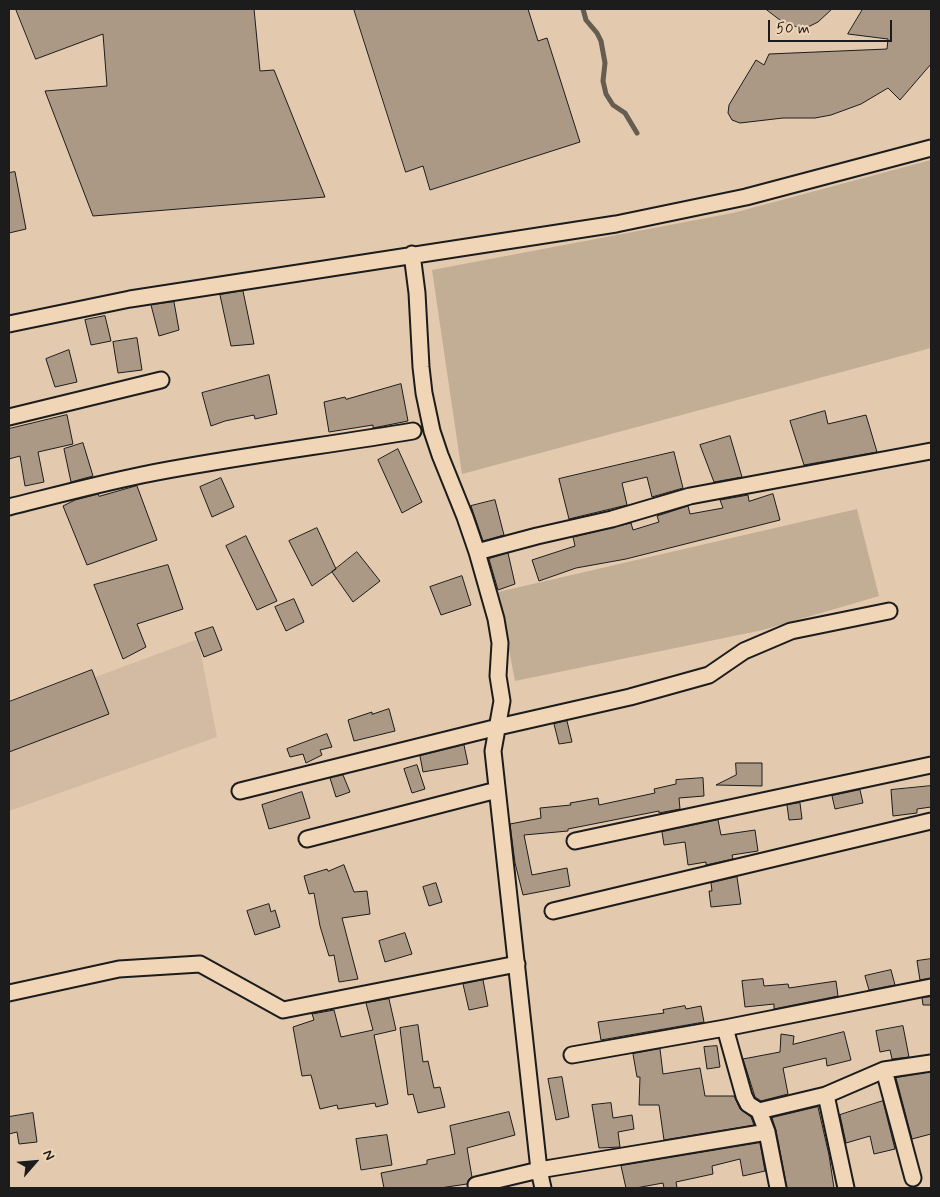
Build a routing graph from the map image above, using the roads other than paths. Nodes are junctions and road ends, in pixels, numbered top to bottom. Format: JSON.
{"nodes":[{"id":1,"x":931,"y":148,"type":"edge"},
{"id":2,"x":412,"y":254,"type":"junction"},
{"id":3,"x":9,"y":324,"type":"edge"},
{"id":4,"x":161,"y":380,"type":"dead end"},
{"id":5,"x":9,"y":417,"type":"edge"},
{"id":6,"x":413,"y":431,"type":"dead end"},
{"id":7,"x":931,"y":451,"type":"edge"},
{"id":8,"x":9,"y":507,"type":"edge"},
{"id":9,"x":477,"y":552,"type":"junction"},
{"id":10,"x":888,"y":611,"type":"dead end"},
{"id":11,"x":498,"y":727,"type":"junction"},
{"id":12,"x":931,"y":765,"type":"edge"},
{"id":13,"x":497,"y":790,"type":"junction"},
{"id":14,"x":240,"y":791,"type":"dead end"},
{"id":15,"x":931,"y":821,"type":"edge"},
{"id":16,"x":308,"y":840,"type":"dead end"},
{"id":17,"x":575,"y":841,"type":"dead end"},
{"id":18,"x":553,"y":911,"type":"dead end"},
{"id":19,"x":517,"y":964,"type":"junction"},
{"id":20,"x":931,"y":987,"type":"edge"},
{"id":21,"x":9,"y":993,"type":"edge"},
{"id":22,"x":726,"y":1028,"type":"junction"},
{"id":23,"x":572,"y":1055,"type":"dead end"},
{"id":24,"x":931,"y":1063,"type":"edge"},
{"id":25,"x":884,"y":1070,"type":"junction"},
{"id":26,"x":826,"y":1095,"type":"junction"},
{"id":27,"x":759,"y":1111,"type":"junction"},
{"id":28,"x":766,"y":1132,"type":"junction"},
{"id":29,"x":539,"y":1170,"type":"junction"},
{"id":30,"x":913,"y":1178,"type":"dead end"},
{"id":31,"x":476,"y":1185,"type":"dead end"},
{"id":32,"x":543,"y":1188,"type":"edge"},
{"id":33,"x":778,"y":1188,"type":"edge"},
{"id":34,"x":846,"y":1188,"type":"edge"}],
"edges":[{"from":1,"to":2,"type":"street"},
{"from":2,"to":3,"type":"street"},
{"from":2,"to":9,"type":"street"},
{"from":4,"to":5,"type":"street"},
{"from":6,"to":8,"type":"street"},
{"from":7,"to":9,"type":"street"},
{"from":9,"to":11,"type":"street"},
{"from":10,"to":11,"type":"street"},
{"from":11,"to":13,"type":"street"},
{"from":11,"to":14,"type":"street"},
{"from":12,"to":17,"type":"street"},
{"from":13,"to":16,"type":"street"},
{"from":13,"to":19,"type":"street"},
{"from":15,"to":18,"type":"street"},
{"from":19,"to":21,"type":"street"},
{"from":19,"to":29,"type":"street"},
{"from":20,"to":22,"type":"street"},
{"from":22,"to":23,"type":"street"},
{"from":22,"to":27,"type":"street"},
{"from":24,"to":25,"type":"street"},
{"from":25,"to":26,"type":"street"},
{"from":25,"to":30,"type":"street"},
{"from":26,"to":27,"type":"street"},
{"from":26,"to":34,"type":"street"},
{"from":27,"to":28,"type":"street"},
{"from":28,"to":29,"type":"street"},
{"from":28,"to":33,"type":"street"},
{"from":29,"to":31,"type":"street"},
{"from":29,"to":32,"type":"street"}]}
